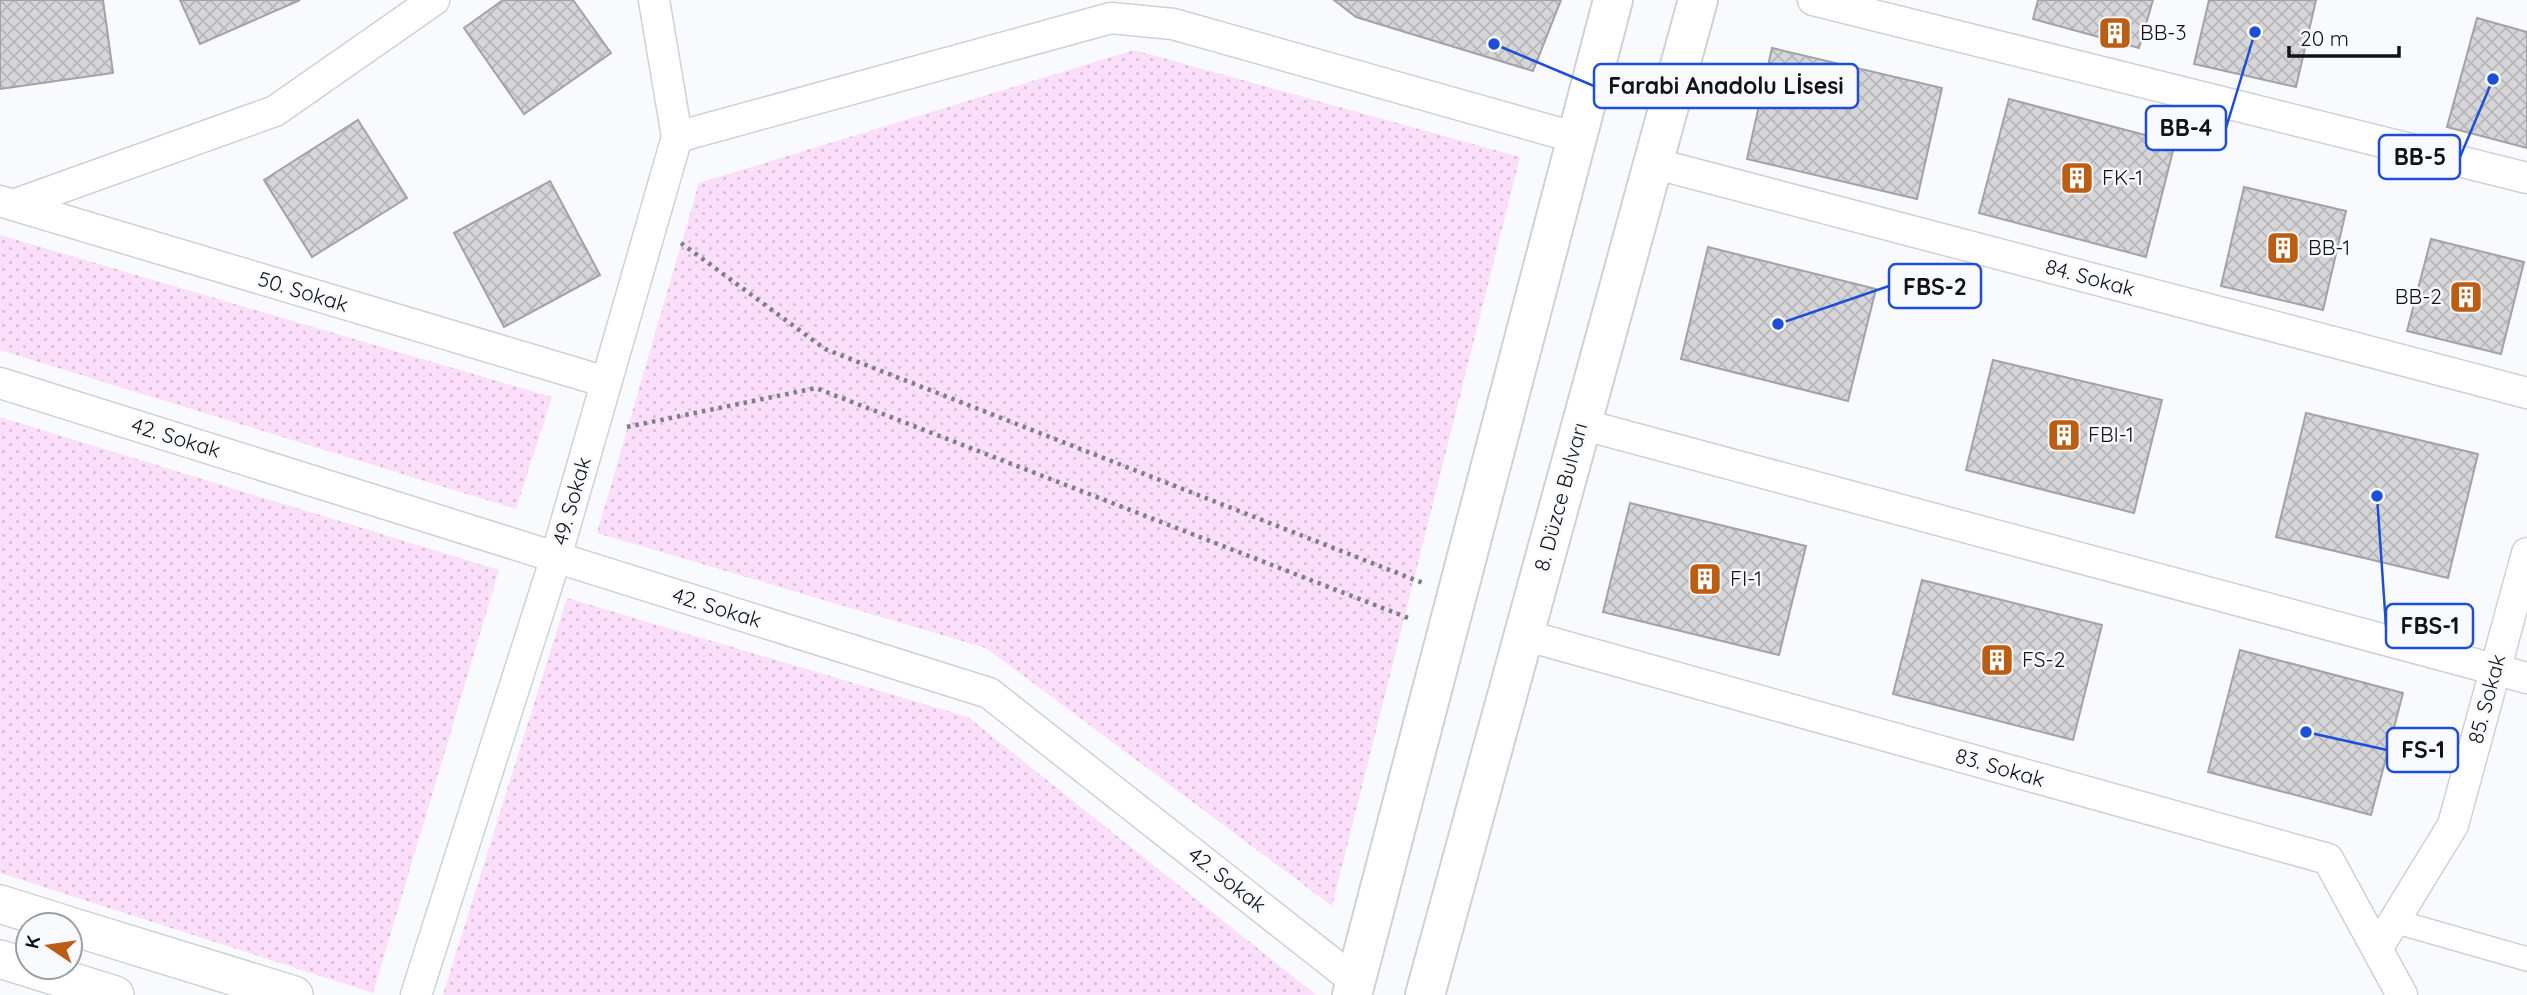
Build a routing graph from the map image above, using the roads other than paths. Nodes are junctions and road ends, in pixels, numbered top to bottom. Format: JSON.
{"nodes":[{"id":1,"x":434,"y":0,"type":"edge"},
{"id":2,"x":654,"y":0,"type":"edge"},
{"id":3,"x":1612,"y":0,"type":"edge"},
{"id":4,"x":1698,"y":0,"type":"edge"},
{"id":5,"x":1813,"y":0,"type":"edge"},
{"id":6,"x":1152,"y":11,"type":"edge"},
{"id":7,"x":677,"y":137,"type":"junction"},
{"id":8,"x":1577,"y":138,"type":"junction"},
{"id":9,"x":1653,"y":163,"type":"junction"},
{"id":10,"x":2527,"y":178,"type":"edge"},
{"id":11,"x":6,"y":203,"type":"edge"},
{"id":12,"x":606,"y":382,"type":"junction"},
{"id":13,"x":0,"y":383,"type":"edge"},
{"id":14,"x":2527,"y":393,"type":"edge"},
{"id":15,"x":1581,"y":424,"type":"junction"},
{"id":16,"x":2527,"y":553,"type":"edge"},
{"id":17,"x":556,"y":557,"type":"junction"},
{"id":18,"x":1524,"y":635,"type":"junction"},
{"id":19,"x":2496,"y":669,"type":"junction"},
{"id":20,"x":2527,"y":678,"type":"edge"},
{"id":21,"x":0,"y":904,"type":"edge"},
{"id":22,"x":22,"y":911,"type":"edge"},
{"id":23,"x":2394,"y":921,"type":"junction"},
{"id":24,"x":84,"y":931,"type":"edge"},
{"id":25,"x":2377,"y":949,"type":"junction"},
{"id":26,"x":0,"y":959,"type":"edge"},
{"id":27,"x":2527,"y":959,"type":"edge"},
{"id":28,"x":1354,"y":988,"type":"edge"},
{"id":29,"x":115,"y":995,"type":"edge"},
{"id":30,"x":294,"y":995,"type":"edge"},
{"id":31,"x":416,"y":995,"type":"edge"},
{"id":32,"x":1424,"y":995,"type":"edge"},
{"id":33,"x":2402,"y":995,"type":"edge"}],
"edges":[{"from":1,"to":11,"type":"street"},
{"from":2,"to":7,"type":"street","name":"49. Sokak"},
{"from":3,"to":8,"type":"main road"},
{"from":4,"to":9,"type":"main road","name":"8. Düzce Bulvarı"},
{"from":5,"to":10,"type":"street"},
{"from":6,"to":7,"type":"street"},
{"from":6,"to":8,"type":"street"},
{"from":7,"to":12,"type":"street","name":"49. Sokak"},
{"from":8,"to":28,"type":"main road"},
{"from":9,"to":14,"type":"street","name":"84. Sokak"},
{"from":9,"to":15,"type":"main road","name":"8. Düzce Bulvarı"},
{"from":11,"to":12,"type":"street","name":"50. Sokak"},
{"from":12,"to":17,"type":"street","name":"49. Sokak"},
{"from":13,"to":17,"type":"street","name":"42. Sokak"},
{"from":15,"to":18,"type":"main road","name":"8. Düzce Bulvarı"},
{"from":15,"to":19,"type":"street"},
{"from":16,"to":19,"type":"street","name":"85. Sokak"},
{"from":17,"to":28,"type":"street","name":"42. Sokak"},
{"from":17,"to":31,"type":"street","name":"49. Sokak"},
{"from":18,"to":25,"type":"street","name":"83. Sokak"},
{"from":18,"to":32,"type":"main road","name":"8. Düzce Bulvarı"},
{"from":19,"to":20,"type":"street"},
{"from":19,"to":23,"type":"street","name":"85. Sokak"},
{"from":21,"to":22,"type":"street"},
{"from":23,"to":25,"type":"street","name":"85. Sokak"},
{"from":23,"to":27,"type":"street"},
{"from":24,"to":30,"type":"street"},
{"from":25,"to":33,"type":"street","name":"83. Sokak"},
{"from":26,"to":29,"type":"street"}]}
